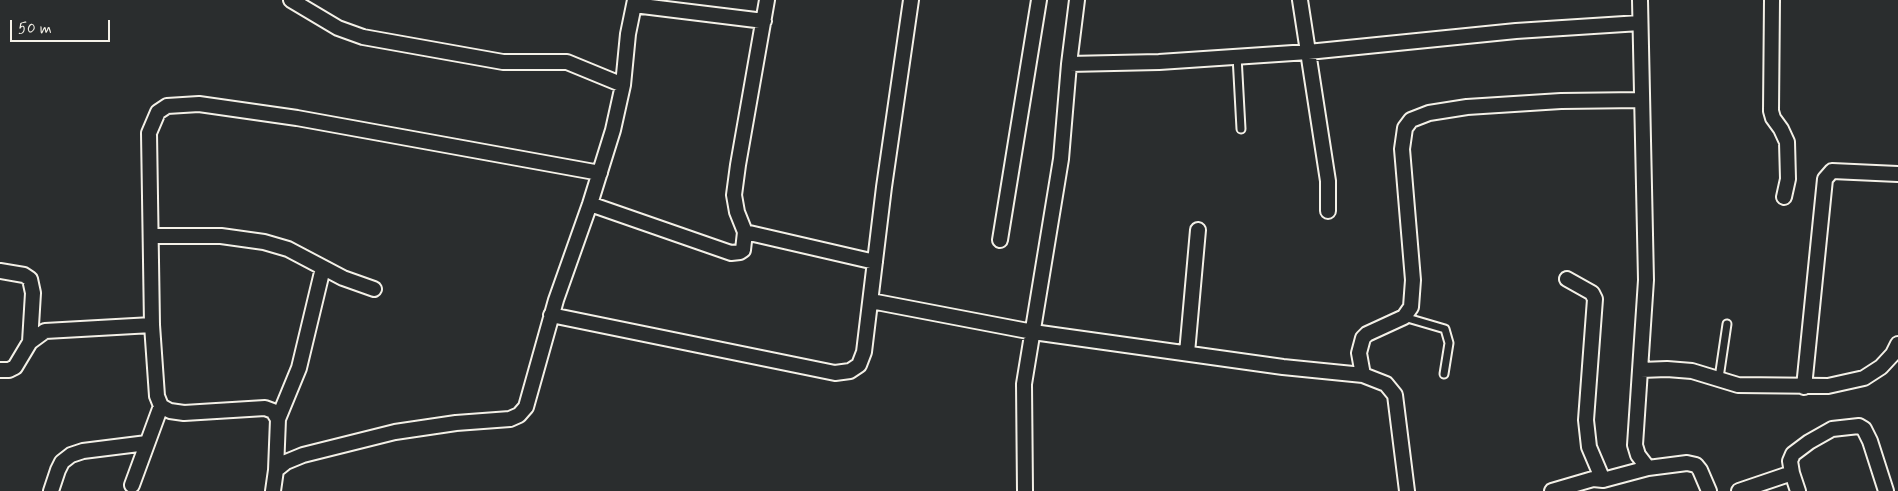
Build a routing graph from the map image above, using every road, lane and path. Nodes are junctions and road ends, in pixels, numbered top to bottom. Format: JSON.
{"nodes":[{"id":1,"x":291,"y":0,"type":"edge"},
{"id":2,"x":767,"y":0,"type":"edge"},
{"id":3,"x":911,"y":0,"type":"edge"},
{"id":4,"x":1039,"y":0,"type":"edge"},
{"id":5,"x":1077,"y":0,"type":"edge"},
{"id":6,"x":1300,"y":0,"type":"edge"},
{"id":7,"x":1640,"y":0,"type":"edge"},
{"id":8,"x":1772,"y":0,"type":"edge"},
{"id":9,"x":634,"y":2,"type":"edge"},
{"id":10,"x":764,"y":21,"type":"junction"},
{"id":11,"x":1640,"y":23,"type":"junction"},
{"id":12,"x":1308,"y":52,"type":"junction"},
{"id":13,"x":1237,"y":56,"type":"junction"},
{"id":14,"x":1068,"y":64,"type":"junction"},
{"id":15,"x":623,"y":85,"type":"junction"},
{"id":16,"x":1641,"y":100,"type":"junction"},
{"id":17,"x":1240,"y":129,"type":"dead end"},
{"id":18,"x":600,"y":174,"type":"junction"},
{"id":19,"x":1898,"y":174,"type":"edge"},
{"id":20,"x":1784,"y":197,"type":"dead end"},
{"id":21,"x":590,"y":204,"type":"junction"},
{"id":22,"x":1328,"y":210,"type":"dead end"},
{"id":23,"x":1198,"y":230,"type":"dead end"},
{"id":24,"x":745,"y":232,"type":"junction"},
{"id":25,"x":152,"y":236,"type":"junction"},
{"id":26,"x":1000,"y":240,"type":"dead end"},
{"id":27,"x":875,"y":262,"type":"junction"},
{"id":28,"x":323,"y":268,"type":"junction"},
{"id":29,"x":0,"y":271,"type":"edge"},
{"id":30,"x":1567,"y":279,"type":"dead end"},
{"id":31,"x":374,"y":288,"type":"dead end"},
{"id":32,"x":871,"y":301,"type":"junction"},
{"id":33,"x":551,"y":315,"type":"junction"},
{"id":34,"x":1404,"y":316,"type":"junction"},
{"id":35,"x":1727,"y":324,"type":"dead end"},
{"id":36,"x":152,"y":325,"type":"junction"},
{"id":37,"x":1033,"y":332,"type":"junction"},
{"id":38,"x":30,"y":342,"type":"junction"},
{"id":39,"x":1898,"y":344,"type":"edge"},
{"id":40,"x":1187,"y":353,"type":"junction"},
{"id":41,"x":0,"y":370,"type":"edge"},
{"id":42,"x":1641,"y":370,"type":"junction"},
{"id":43,"x":1444,"y":374,"type":"dead end"},
{"id":44,"x":1363,"y":375,"type":"junction"},
{"id":45,"x":1719,"y":378,"type":"junction"},
{"id":46,"x":1804,"y":386,"type":"junction"},
{"id":47,"x":161,"y":406,"type":"junction"},
{"id":48,"x":278,"y":419,"type":"junction"},
{"id":49,"x":148,"y":443,"type":"junction"},
{"id":50,"x":1648,"y":468,"type":"junction"},
{"id":51,"x":276,"y":470,"type":"junction"},
{"id":52,"x":1792,"y":473,"type":"junction"},
{"id":53,"x":1603,"y":480,"type":"junction"},
{"id":54,"x":132,"y":485,"type":"dead end"},
{"id":55,"x":51,"y":491,"type":"edge"},
{"id":56,"x":273,"y":491,"type":"edge"},
{"id":57,"x":1025,"y":491,"type":"edge"},
{"id":58,"x":1407,"y":491,"type":"edge"},
{"id":59,"x":1552,"y":491,"type":"edge"},
{"id":60,"x":1709,"y":491,"type":"edge"},
{"id":61,"x":1739,"y":491,"type":"edge"},
{"id":62,"x":1798,"y":491,"type":"edge"},
{"id":63,"x":1886,"y":491,"type":"edge"}],
"edges":[{"from":1,"to":15,"type":"street"},
{"from":2,"to":10,"type":"street"},
{"from":3,"to":27,"type":"street"},
{"from":4,"to":26,"type":"street"},
{"from":5,"to":14,"type":"street"},
{"from":6,"to":12,"type":"street"},
{"from":7,"to":11,"type":"street"},
{"from":8,"to":20,"type":"street"},
{"from":9,"to":10,"type":"street"},
{"from":9,"to":15,"type":"street"},
{"from":10,"to":24,"type":"street"},
{"from":11,"to":12,"type":"street"},
{"from":11,"to":16,"type":"street"},
{"from":12,"to":13,"type":"street"},
{"from":12,"to":22,"type":"street"},
{"from":13,"to":14,"type":"street"},
{"from":13,"to":17,"type":"lane"},
{"from":14,"to":37,"type":"street"},
{"from":15,"to":18,"type":"street"},
{"from":16,"to":34,"type":"street"},
{"from":16,"to":42,"type":"street"},
{"from":18,"to":21,"type":"street"},
{"from":18,"to":25,"type":"street"},
{"from":19,"to":46,"type":"street"},
{"from":21,"to":24,"type":"street"},
{"from":21,"to":33,"type":"street"},
{"from":23,"to":40,"type":"street"},
{"from":24,"to":27,"type":"street"},
{"from":25,"to":28,"type":"street"},
{"from":25,"to":36,"type":"street"},
{"from":27,"to":32,"type":"street"},
{"from":28,"to":31,"type":"street"},
{"from":28,"to":48,"type":"street"},
{"from":29,"to":38,"type":"street"},
{"from":30,"to":53,"type":"street"},
{"from":32,"to":33,"type":"street"},
{"from":32,"to":37,"type":"street"},
{"from":33,"to":51,"type":"street"},
{"from":34,"to":43,"type":"lane"},
{"from":34,"to":44,"type":"street"},
{"from":35,"to":45,"type":"lane"},
{"from":36,"to":38,"type":"street"},
{"from":36,"to":47,"type":"street"},
{"from":37,"to":40,"type":"street"},
{"from":37,"to":57,"type":"street"},
{"from":38,"to":41,"type":"street"},
{"from":39,"to":46,"type":"street"},
{"from":40,"to":44,"type":"street"},
{"from":42,"to":45,"type":"street"},
{"from":42,"to":50,"type":"street"},
{"from":44,"to":58,"type":"street"},
{"from":45,"to":46,"type":"street"},
{"from":47,"to":48,"type":"street"},
{"from":47,"to":49,"type":"street"},
{"from":48,"to":51,"type":"street"},
{"from":49,"to":54,"type":"street"},
{"from":49,"to":55,"type":"street"},
{"from":50,"to":53,"type":"street"},
{"from":50,"to":60,"type":"street"},
{"from":51,"to":56,"type":"street"},
{"from":52,"to":61,"type":"street"},
{"from":52,"to":62,"type":"street"},
{"from":52,"to":63,"type":"street"},
{"from":53,"to":59,"type":"street"}]}
